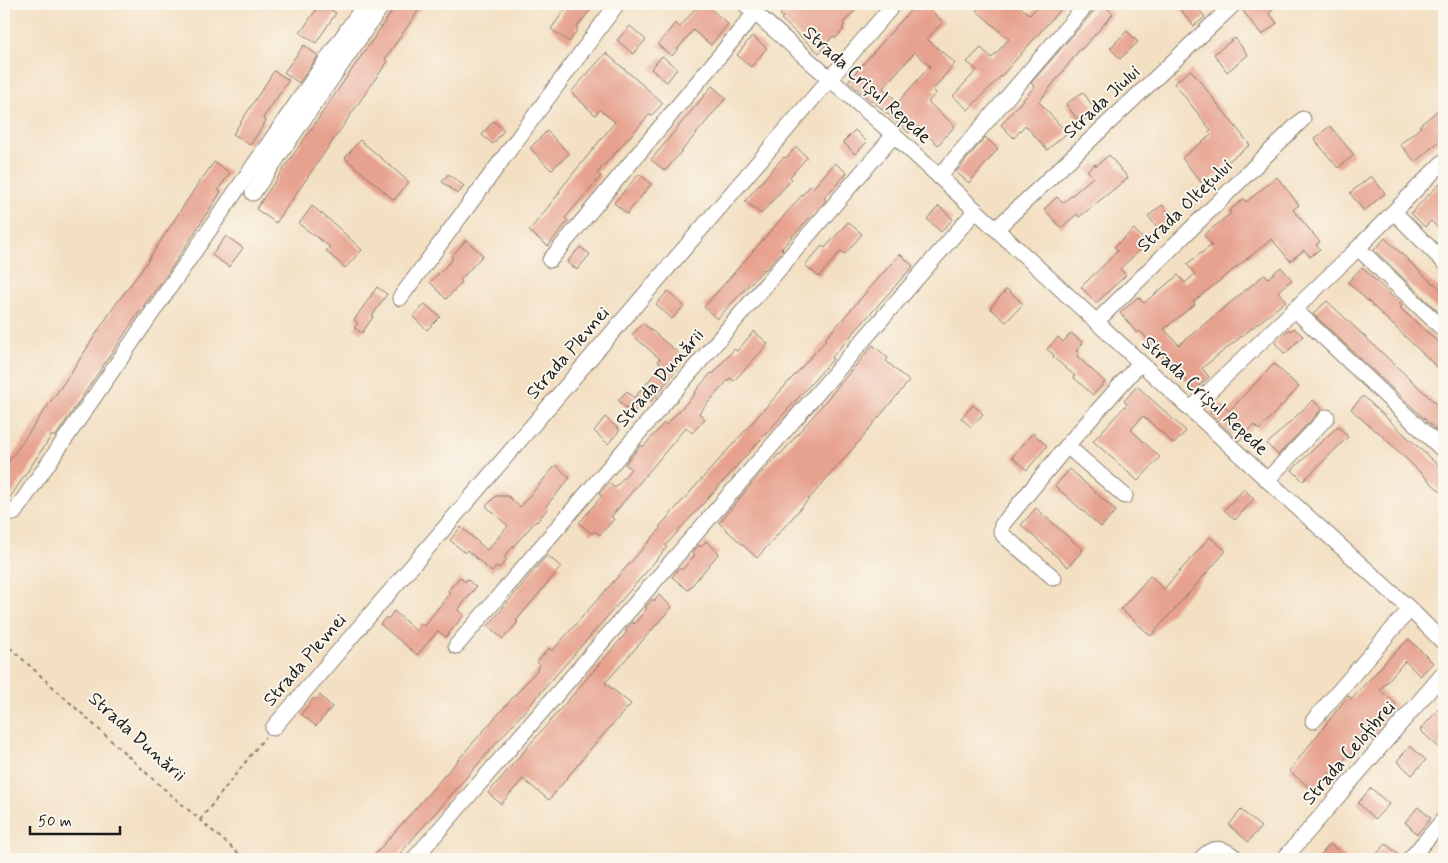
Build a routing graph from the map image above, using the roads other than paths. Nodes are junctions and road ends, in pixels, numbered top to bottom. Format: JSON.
{"nodes":[{"id":1,"x":365,"y":4,"type":"edge"},
{"id":2,"x":383,"y":4,"type":"edge"},
{"id":3,"x":617,"y":4,"type":"edge"},
{"id":4,"x":894,"y":4,"type":"edge"},
{"id":5,"x":1087,"y":4,"type":"edge"},
{"id":6,"x":1234,"y":4,"type":"edge"},
{"id":7,"x":750,"y":8,"type":"edge"},
{"id":8,"x":830,"y":78,"type":"junction"},
{"id":9,"x":1303,"y":119,"type":"dead end"},
{"id":10,"x":894,"y":135,"type":"junction"},
{"id":11,"x":1444,"y":161,"type":"edge"},
{"id":12,"x":939,"y":177,"type":"junction"},
{"id":13,"x":253,"y":193,"type":"dead end"},
{"id":14,"x":976,"y":210,"type":"junction"},
{"id":15,"x":1394,"y":212,"type":"junction"},
{"id":16,"x":996,"y":229,"type":"junction"},
{"id":17,"x":1358,"y":248,"type":"junction"},
{"id":18,"x":550,"y":260,"type":"dead end"},
{"id":19,"x":1444,"y":262,"type":"edge"},
{"id":20,"x":400,"y":298,"type":"dead end"},
{"id":21,"x":1294,"y":309,"type":"junction"},
{"id":22,"x":1096,"y":322,"type":"junction"},
{"id":23,"x":1444,"y":330,"type":"edge"},
{"id":24,"x":1140,"y":363,"type":"junction"},
{"id":25,"x":1190,"y":409,"type":"junction"},
{"id":26,"x":1327,"y":417,"type":"dead end"},
{"id":27,"x":1067,"y":446,"type":"junction"},
{"id":28,"x":1444,"y":451,"type":"edge"},
{"id":29,"x":1267,"y":480,"type":"junction"},
{"id":30,"x":1125,"y":496,"type":"dead end"},
{"id":31,"x":14,"y":513,"type":"dead end"},
{"id":32,"x":1054,"y":578,"type":"dead end"},
{"id":33,"x":1410,"y":609,"type":"junction"},
{"id":34,"x":1444,"y":643,"type":"edge"},
{"id":35,"x":456,"y":646,"type":"dead end"},
{"id":36,"x":1444,"y":673,"type":"edge"},
{"id":37,"x":1313,"y":720,"type":"dead end"},
{"id":38,"x":273,"y":728,"type":"road end"},
{"id":39,"x":1444,"y":819,"type":"edge"},
{"id":40,"x":414,"y":859,"type":"edge"},
{"id":41,"x":1201,"y":859,"type":"edge"},
{"id":42,"x":1237,"y":859,"type":"edge"},
{"id":43,"x":1284,"y":859,"type":"edge"},
{"id":44,"x":1410,"y":859,"type":"edge"}],
"edges":[{"from":1,"to":31,"type":"street"},
{"from":2,"to":13,"type":"street"},
{"from":3,"to":20,"type":"street"},
{"from":4,"to":8,"type":"street","name":"Strada Plevnei"},
{"from":5,"to":12,"type":"street"},
{"from":6,"to":16,"type":"street","name":"Strada Jiului"},
{"from":7,"to":8,"type":"street","name":"Strada Crișul Repede"},
{"from":7,"to":18,"type":"street"},
{"from":8,"to":10,"type":"street","name":"Strada Crișul Repede"},
{"from":8,"to":38,"type":"street","name":"Strada Plevnei"},
{"from":9,"to":22,"type":"street","name":"Strada Oltețului"},
{"from":10,"to":12,"type":"street","name":"Strada Crișul Repede"},
{"from":10,"to":35,"type":"street","name":"Strada Dunării"},
{"from":11,"to":15,"type":"street"},
{"from":12,"to":14,"type":"street","name":"Strada Crișul Repede"},
{"from":14,"to":16,"type":"street","name":"Strada Crișul Repede"},
{"from":14,"to":40,"type":"street"},
{"from":15,"to":17,"type":"street"},
{"from":15,"to":19,"type":"street"},
{"from":16,"to":22,"type":"street","name":"Strada Crișul Repede"},
{"from":17,"to":21,"type":"street"},
{"from":17,"to":23,"type":"street"},
{"from":21,"to":25,"type":"street"},
{"from":21,"to":28,"type":"street"},
{"from":22,"to":24,"type":"street","name":"Strada Crișul Repede"},
{"from":24,"to":25,"type":"street","name":"Strada Crișul Repede"},
{"from":24,"to":27,"type":"street"},
{"from":25,"to":29,"type":"street","name":"Strada Crișul Repede"},
{"from":26,"to":29,"type":"street"},
{"from":27,"to":30,"type":"street"},
{"from":27,"to":32,"type":"street"},
{"from":29,"to":33,"type":"street","name":"Strada Crișul Repede"},
{"from":33,"to":34,"type":"street","name":"Strada Crișul Repede"},
{"from":33,"to":37,"type":"street"},
{"from":36,"to":43,"type":"street","name":"Strada Celofibrei"},
{"from":39,"to":44,"type":"street"},
{"from":41,"to":42,"type":"street"}]}
